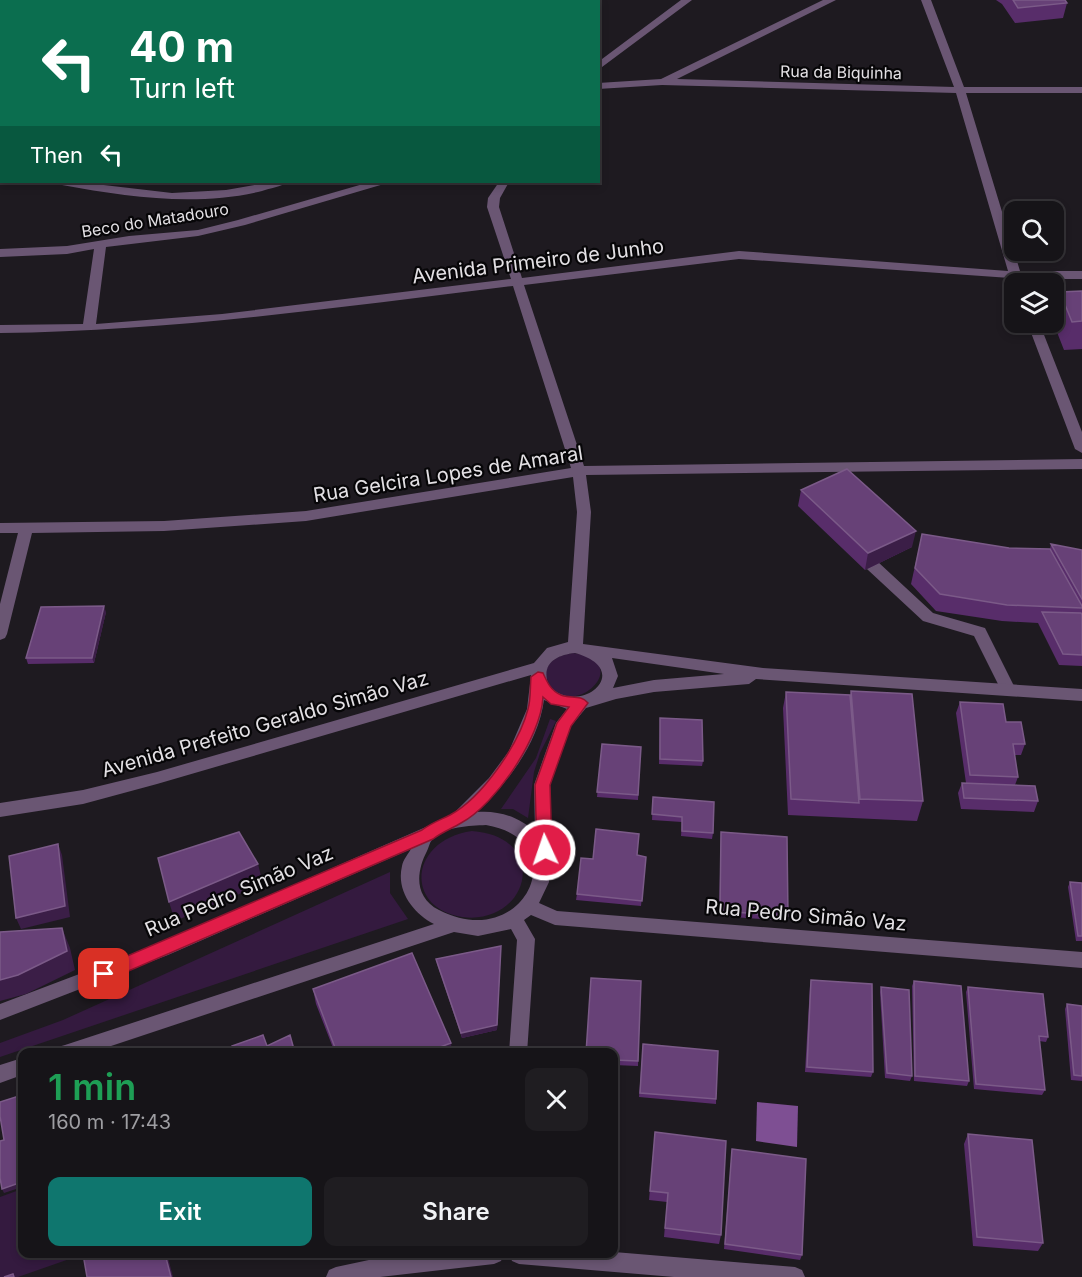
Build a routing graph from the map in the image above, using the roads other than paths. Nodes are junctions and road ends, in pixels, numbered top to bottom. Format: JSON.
{"nodes":[{"id":1,"x":687,"y":0,"type":"edge"},
{"id":2,"x":831,"y":0,"type":"edge"},
{"id":3,"x":926,"y":0,"type":"edge"},
{"id":4,"x":600,"y":65,"type":"edge"},
{"id":5,"x":662,"y":82,"type":"junction"},
{"id":6,"x":600,"y":86,"type":"edge"},
{"id":7,"x":960,"y":90,"type":"junction"},
{"id":8,"x":1082,"y":90,"type":"edge"},
{"id":9,"x":68,"y":183,"type":"edge"},
{"id":10,"x":277,"y":183,"type":"edge"},
{"id":11,"x":376,"y":183,"type":"edge"},
{"id":12,"x":503,"y":183,"type":"edge"},
{"id":13,"x":100,"y":245,"type":"junction"},
{"id":14,"x":0,"y":253,"type":"edge"},
{"id":15,"x":1014,"y":273,"type":"edge"},
{"id":16,"x":1082,"y":275,"type":"edge"},
{"id":17,"x":1064,"y":276,"type":"edge"},
{"id":18,"x":1004,"y":278,"type":"edge"},
{"id":19,"x":519,"y":284,"type":"junction"},
{"id":20,"x":89,"y":328,"type":"junction"},
{"id":21,"x":0,"y":329,"type":"edge"},
{"id":22,"x":1037,"y":333,"type":"edge"},
{"id":23,"x":1082,"y":449,"type":"edge"},
{"id":24,"x":1082,"y":464,"type":"edge"},
{"id":25,"x":579,"y":471,"type":"junction"},
{"id":26,"x":0,"y":528,"type":"edge"},
{"id":27,"x":26,"y":528,"type":"junction"},
{"id":28,"x":845,"y":539,"type":"edge"},
{"id":29,"x":0,"y":634,"type":"edge"},
{"id":30,"x":580,"y":648,"type":"junction"},
{"id":31,"x":538,"y":672,"type":"junction"},
{"id":32,"x":782,"y":676,"type":"junction"},
{"id":33,"x":1008,"y":690,"type":"junction"},
{"id":34,"x":1082,"y":695,"type":"edge"},
{"id":35,"x":586,"y":702,"type":"junction"},
{"id":36,"x":0,"y":810,"type":"edge"},
{"id":37,"x":456,"y":819,"type":"junction"},
{"id":38,"x":427,"y":834,"type":"junction"},
{"id":39,"x":543,"y":869,"type":"junction"},
{"id":40,"x":529,"y":906,"type":"junction"},
{"id":41,"x":514,"y":918,"type":"junction"},
{"id":42,"x":451,"y":926,"type":"junction"},
{"id":43,"x":1082,"y":960,"type":"edge"},
{"id":44,"x":0,"y":1012,"type":"edge"},
{"id":45,"x":80,"y":1048,"type":"edge"},
{"id":46,"x":518,"y":1048,"type":"edge"},
{"id":47,"x":18,"y":1068,"type":"edge"},
{"id":48,"x":0,"y":1074,"type":"edge"},
{"id":49,"x":454,"y":1258,"type":"edge"},
{"id":50,"x":567,"y":1258,"type":"edge"},
{"id":51,"x":336,"y":1277,"type":"edge"},
{"id":52,"x":795,"y":1277,"type":"edge"}],
"edges":[{"from":1,"to":4,"type":"street"},
{"from":2,"to":5,"type":"street"},
{"from":3,"to":7,"type":"street"},
{"from":5,"to":6,"type":"street","name":"Rua da Biquinha"},
{"from":5,"to":7,"type":"street","name":"Rua da Biquinha"},
{"from":7,"to":8,"type":"street","name":"Rua da Biquinha"},
{"from":7,"to":15,"type":"street"},
{"from":9,"to":10,"type":"street"},
{"from":11,"to":13,"type":"street","name":"Beco do Matadouro"},
{"from":12,"to":19,"type":"street"},
{"from":13,"to":14,"type":"street","name":"Beco do Matadouro"},
{"from":13,"to":20,"type":"street"},
{"from":16,"to":17,"type":"street","name":"Avenida Primeiro de Junho"},
{"from":18,"to":19,"type":"street","name":"Avenida Primeiro de Junho"},
{"from":19,"to":20,"type":"street","name":"Avenida Primeiro de Junho"},
{"from":19,"to":25,"type":"street"},
{"from":20,"to":21,"type":"street","name":"Avenida Primeiro de Junho"},
{"from":22,"to":23,"type":"street"},
{"from":24,"to":25,"type":"street","name":"Rua Gelcira Lopes de Amaral"},
{"from":25,"to":27,"type":"street","name":"Rua Gelcira Lopes de Amaral"},
{"from":25,"to":30,"type":"street"},
{"from":26,"to":27,"type":"street","name":"Rua Gelcira Lopes de Amaral"},
{"from":27,"to":29,"type":"street"},
{"from":28,"to":33,"type":"street"},
{"from":30,"to":31,"type":"street"},
{"from":30,"to":32,"type":"street"},
{"from":30,"to":35,"type":"street"},
{"from":31,"to":35,"type":"street"},
{"from":31,"to":36,"type":"street","name":"Avenida Prefeito Geraldo Simão Vaz"},
{"from":31,"to":37,"type":"street"},
{"from":32,"to":33,"type":"street"},
{"from":32,"to":35,"type":"street"},
{"from":33,"to":34,"type":"street"},
{"from":35,"to":39,"type":"street"},
{"from":37,"to":38,"type":"street"},
{"from":37,"to":39,"type":"street"},
{"from":38,"to":42,"type":"street"},
{"from":38,"to":44,"type":"street","name":"Rua Pedro Simão Vaz"},
{"from":39,"to":40,"type":"street"},
{"from":40,"to":41,"type":"street"},
{"from":40,"to":43,"type":"street","name":"Rua Pedro Simão Vaz"},
{"from":41,"to":42,"type":"street"},
{"from":41,"to":46,"type":"street"},
{"from":42,"to":45,"type":"street"},
{"from":47,"to":48,"type":"street"},
{"from":49,"to":51,"type":"street"},
{"from":50,"to":52,"type":"street"}]}
